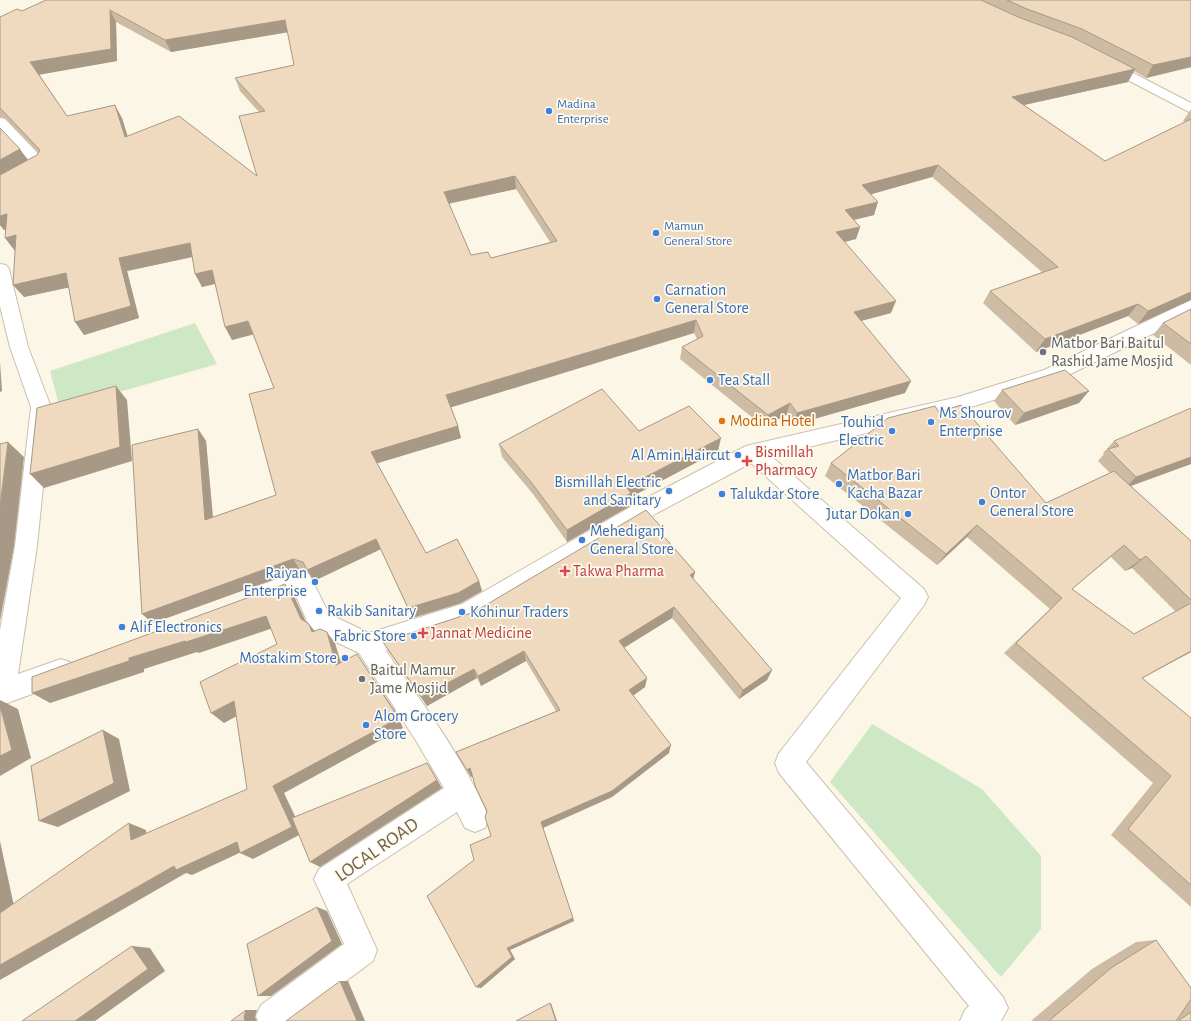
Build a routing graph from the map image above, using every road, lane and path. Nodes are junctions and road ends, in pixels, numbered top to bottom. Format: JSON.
{"nodes":[{"id":1,"x":1092,"y":56,"type":"edge"},
{"id":2,"x":1191,"y":109,"type":"edge"},
{"id":3,"x":0,"y":122,"type":"edge"},
{"id":4,"x":0,"y":186,"type":"edge"},
{"id":5,"x":0,"y":269,"type":"edge"},
{"id":6,"x":1191,"y":306,"type":"edge"},
{"id":7,"x":753,"y":452,"type":"junction"},
{"id":8,"x":241,"y":603,"type":"edge"},
{"id":9,"x":368,"y":645,"type":"junction"},
{"id":10,"x":84,"y":662,"type":"edge"},
{"id":11,"x":1,"y":693,"type":"edge"},
{"id":12,"x":463,"y":792,"type":"junction"},
{"id":13,"x":475,"y":818,"type":"dead end"},
{"id":14,"x":274,"y":1021,"type":"edge"},
{"id":15,"x":976,"y":1021,"type":"edge"}],
"edges":[{"from":1,"to":2,"type":"street"},
{"from":3,"to":4,"type":"street"},
{"from":5,"to":11,"type":"street"},
{"from":6,"to":7,"type":"street"},
{"from":7,"to":9,"type":"street"},
{"from":7,"to":15,"type":"street"},
{"from":8,"to":9,"type":"street"},
{"from":9,"to":12,"type":"street"},
{"from":10,"to":11,"type":"street"},
{"from":12,"to":13,"type":"street"},
{"from":12,"to":14,"type":"street","name":"LOCAL ROAD"}]}
